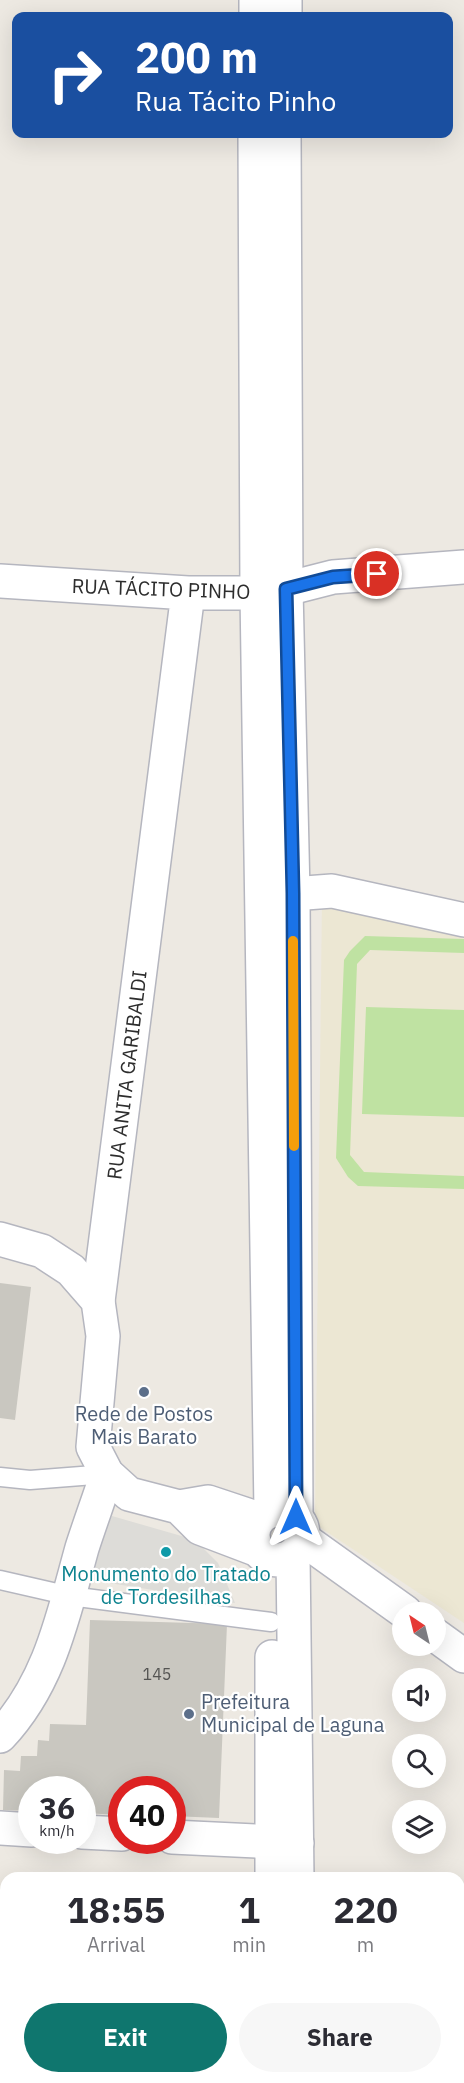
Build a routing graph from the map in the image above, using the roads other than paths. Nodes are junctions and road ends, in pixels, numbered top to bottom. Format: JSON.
{"nodes":[{"id":1,"x":256,"y":138,"type":"edge"},
{"id":2,"x":283,"y":138,"type":"edge"},
{"id":3,"x":270,"y":231,"type":"junction"},
{"id":4,"x":464,"y":567,"type":"edge"},
{"id":5,"x":0,"y":581,"type":"edge"},
{"id":6,"x":272,"y":591,"type":"junction"},
{"id":7,"x":188,"y":593,"type":"junction"},
{"id":8,"x":278,"y":895,"type":"junction"},
{"id":9,"x":464,"y":920,"type":"edge"},
{"id":10,"x":0,"y":1239,"type":"edge"},
{"id":11,"x":98,"y":1301,"type":"junction"},
{"id":12,"x":108,"y":1474,"type":"junction"},
{"id":13,"x":0,"y":1477,"type":"edge"},
{"id":14,"x":279,"y":1536,"type":"junction"},
{"id":15,"x":0,"y":1580,"type":"edge"},
{"id":16,"x":70,"y":1596,"type":"junction"},
{"id":17,"x":392,"y":1604,"type":"edge"},
{"id":18,"x":272,"y":1622,"type":"junction"},
{"id":19,"x":446,"y":1643,"type":"edge"},
{"id":20,"x":464,"y":1656,"type":"edge"},
{"id":21,"x":0,"y":1736,"type":"edge"},
{"id":22,"x":0,"y":1828,"type":"edge"},
{"id":23,"x":18,"y":1829,"type":"edge"},
{"id":24,"x":186,"y":1838,"type":"edge"},
{"id":25,"x":284,"y":1843,"type":"junction"},
{"id":26,"x":274,"y":1872,"type":"edge"},
{"id":27,"x":295,"y":1872,"type":"edge"}],
"edges":[{"from":1,"to":3,"type":"street"},
{"from":2,"to":3,"type":"street"},
{"from":3,"to":6,"type":"street"},
{"from":4,"to":6,"type":"street","name":"RUA TÁCITO PINHO"},
{"from":5,"to":7,"type":"street","name":"RUA TÁCITO PINHO"},
{"from":6,"to":7,"type":"street","name":"RUA TÁCITO PINHO"},
{"from":6,"to":8,"type":"street"},
{"from":7,"to":11,"type":"street","name":"RUA ANITA GARIBALDI"},
{"from":8,"to":9,"type":"street"},
{"from":8,"to":14,"type":"street"},
{"from":10,"to":11,"type":"street"},
{"from":11,"to":12,"type":"street","name":"RUA ANITA GARIBALDI"},
{"from":12,"to":13,"type":"lane"},
{"from":12,"to":14,"type":"street","name":"RUA ANITA GARIBALDI"},
{"from":12,"to":16,"type":"street"},
{"from":14,"to":17,"type":"street","name":"RUA ANITA GARIBALDI"},
{"from":14,"to":18,"type":"street"},
{"from":14,"to":25,"type":"street"},
{"from":15,"to":16,"type":"lane"},
{"from":16,"to":18,"type":"lane"},
{"from":16,"to":21,"type":"street"},
{"from":18,"to":25,"type":"street"},
{"from":19,"to":20,"type":"street"},
{"from":22,"to":23,"type":"street"},
{"from":24,"to":25,"type":"street"},
{"from":25,"to":26,"type":"street"},
{"from":25,"to":27,"type":"street"}]}
